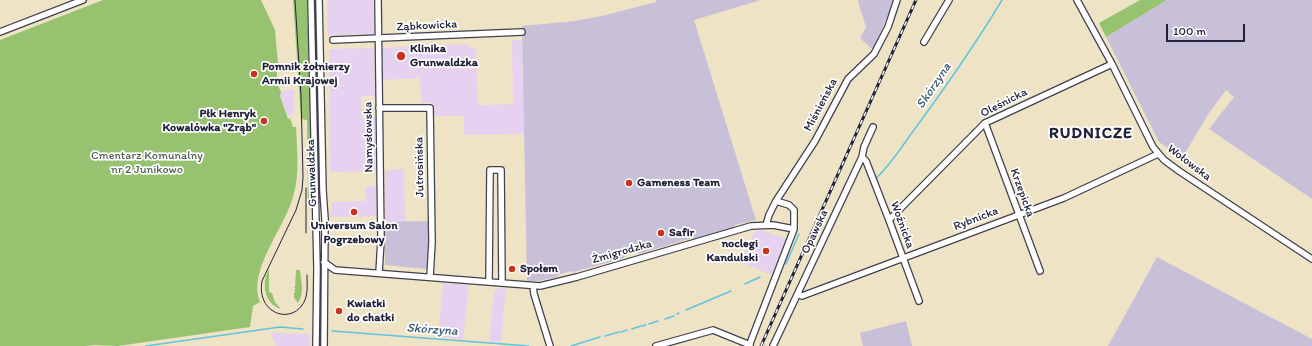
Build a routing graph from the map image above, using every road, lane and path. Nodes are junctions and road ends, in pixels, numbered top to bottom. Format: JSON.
{"nodes":[{"id":1,"x":83,"y":0,"type":"edge"},
{"id":2,"x":311,"y":0,"type":"edge"},
{"id":3,"x":318,"y":0,"type":"edge"},
{"id":4,"x":378,"y":0,"type":"edge"},
{"id":5,"x":897,"y":0,"type":"edge"},
{"id":6,"x":949,"y":0,"type":"edge"},
{"id":7,"x":1077,"y":0,"type":"edge"},
{"id":8,"x":0,"y":32,"type":"edge"},
{"id":9,"x":522,"y":32,"type":"dead end"},
{"id":10,"x":378,"y":39,"type":"junction"},
{"id":11,"x":332,"y":40,"type":"dead end"},
{"id":12,"x":924,"y":42,"type":"dead end"},
{"id":13,"x":1112,"y":64,"type":"junction"},
{"id":14,"x":379,"y":108,"type":"junction"},
{"id":15,"x":985,"y":123,"type":"junction"},
{"id":16,"x":873,"y":127,"type":"dead end"},
{"id":17,"x":1158,"y":154,"type":"junction"},
{"id":18,"x":862,"y":158,"type":"junction"},
{"id":19,"x":776,"y":201,"type":"junction"},
{"id":20,"x":1019,"y":215,"type":"junction"},
{"id":21,"x":889,"y":220,"type":"junction"},
{"id":22,"x":766,"y":225,"type":"junction"},
{"id":23,"x":794,"y":229,"type":"junction"},
{"id":24,"x":903,"y":259,"type":"junction"},
{"id":25,"x":1312,"y":259,"type":"edge"},
{"id":26,"x":324,"y":262,"type":"junction"},
{"id":27,"x":335,"y":270,"type":"junction"},
{"id":28,"x":1040,"y":271,"type":"dead end"},
{"id":29,"x":379,"y":273,"type":"junction"},
{"id":30,"x":430,"y":277,"type":"junction"},
{"id":31,"x":325,"y":280,"type":"junction"},
{"id":32,"x":490,"y":282,"type":"junction"},
{"id":33,"x":502,"y":284,"type":"junction"},
{"id":34,"x":533,"y":286,"type":"junction"},
{"id":35,"x":798,"y":294,"type":"junction"},
{"id":36,"x":919,"y":302,"type":"dead end"},
{"id":37,"x":316,"y":346,"type":"edge"},
{"id":38,"x":324,"y":346,"type":"edge"},
{"id":39,"x":550,"y":346,"type":"edge"},
{"id":40,"x":656,"y":346,"type":"edge"},
{"id":41,"x":750,"y":346,"type":"edge"},
{"id":42,"x":773,"y":346,"type":"edge"}],
"edges":[{"from":1,"to":8,"type":"street"},
{"from":2,"to":37,"type":"street","name":"Grunwaldzka"},
{"from":3,"to":26,"type":"street","name":"Grunwaldzka"},
{"from":4,"to":10,"type":"street","name":"Namysłowska"},
{"from":5,"to":19,"type":"street","name":"Miśnieńska"},
{"from":6,"to":12,"type":"street"},
{"from":7,"to":13,"type":"street","name":"Wołowska"},
{"from":9,"to":10,"type":"street","name":"Ząbkowicka"},
{"from":10,"to":11,"type":"street","name":"Ząbkowicka"},
{"from":10,"to":14,"type":"street","name":"Namysłowska"},
{"from":13,"to":15,"type":"street","name":"Oleśnicka"},
{"from":13,"to":17,"type":"street","name":"Wołowska"},
{"from":14,"to":29,"type":"street","name":"Namysłowska"},
{"from":14,"to":30,"type":"street","name":"Jutrosińska"},
{"from":15,"to":20,"type":"street","name":"Krzepicka"},
{"from":15,"to":21,"type":"street","name":"Oleśnicka"},
{"from":16,"to":18,"type":"street","name":"Opawska"},
{"from":17,"to":20,"type":"street","name":"Rybnicka"},
{"from":17,"to":25,"type":"street","name":"Wołowska"},
{"from":18,"to":21,"type":"street","name":"Woźnicka"},
{"from":18,"to":35,"type":"street","name":"Opawska"},
{"from":19,"to":22,"type":"street","name":"Miśnieńska"},
{"from":19,"to":23,"type":"street"},
{"from":20,"to":24,"type":"street","name":"Rybnicka"},
{"from":20,"to":28,"type":"street","name":"Krzepicka"},
{"from":21,"to":24,"type":"street","name":"Woźnicka"},
{"from":22,"to":23,"type":"street","name":"Żmigrodzka"},
{"from":22,"to":34,"type":"street","name":"Żmigrodzka"},
{"from":23,"to":41,"type":"street"},
{"from":24,"to":35,"type":"street","name":"Rybnicka"},
{"from":24,"to":36,"type":"street","name":"Woźnicka"},
{"from":26,"to":27,"type":"street"},
{"from":26,"to":31,"type":"street","name":"Grunwaldzka"},
{"from":27,"to":29,"type":"street","name":"Żmigrodzka"},
{"from":27,"to":31,"type":"street"},
{"from":29,"to":30,"type":"street","name":"Żmigrodzka"},
{"from":30,"to":32,"type":"street","name":"Żmigrodzka"},
{"from":31,"to":38,"type":"street","name":"Grunwaldzka"},
{"from":32,"to":33,"type":"street","name":"Żmigrodzka"},
{"from":32,"to":33,"type":"street"},
{"from":33,"to":34,"type":"street","name":"Żmigrodzka"},
{"from":34,"to":39,"type":"street"},
{"from":35,"to":42,"type":"street","name":"Opawska"},
{"from":40,"to":41,"type":"street"}]}
